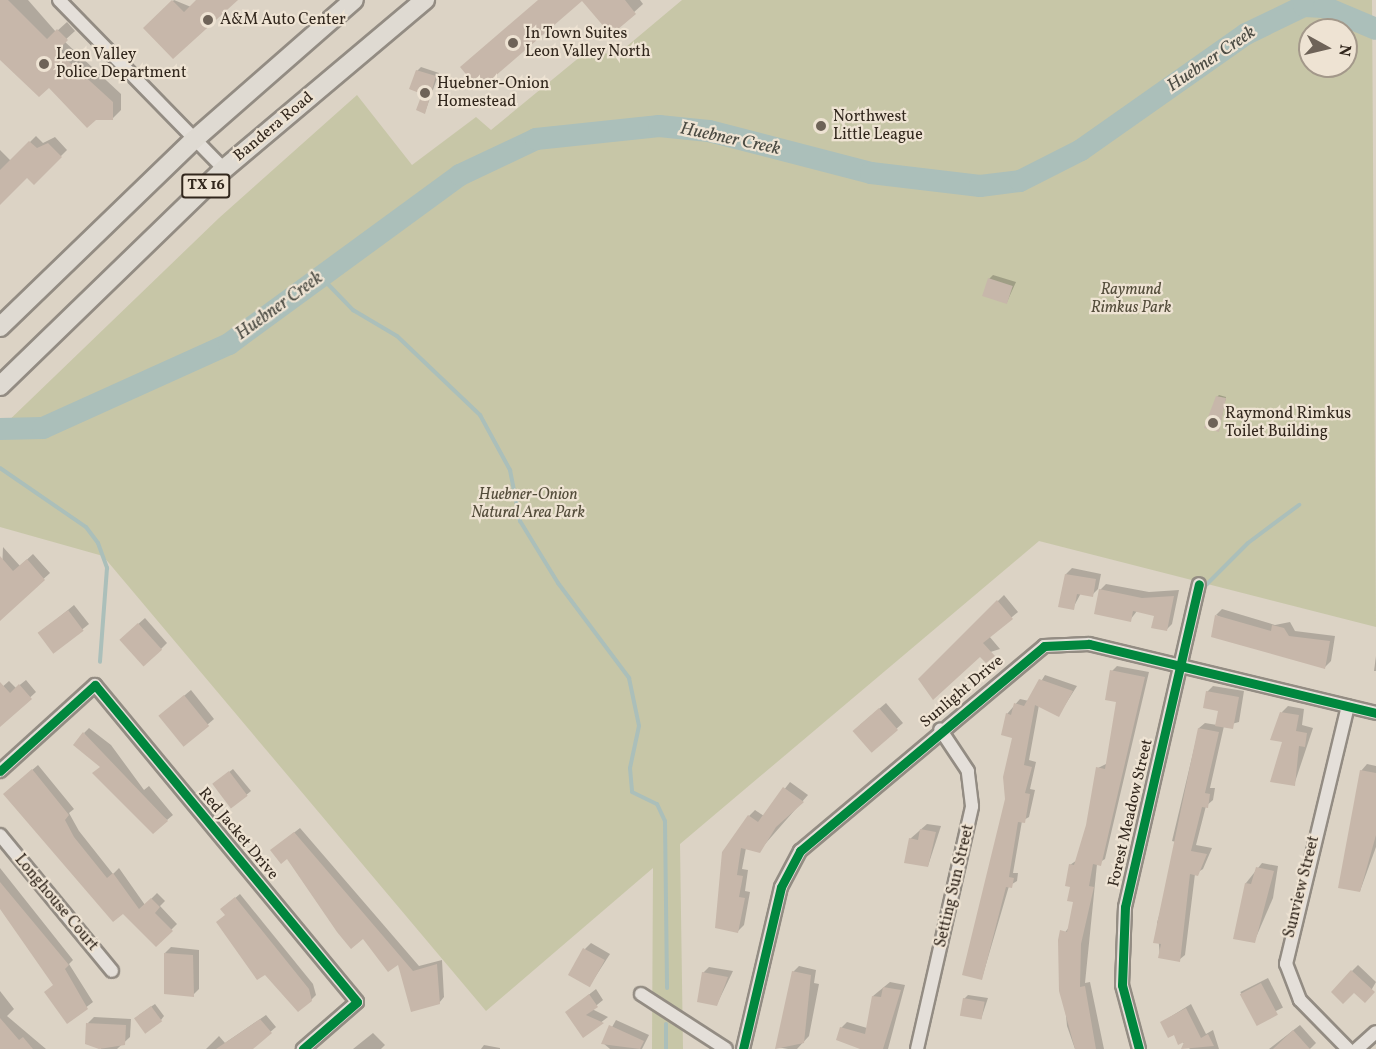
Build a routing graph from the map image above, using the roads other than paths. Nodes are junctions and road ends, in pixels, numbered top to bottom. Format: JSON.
{"nodes":[{"id":1,"x":59,"y":0,"type":"edge"},
{"id":2,"x":354,"y":0,"type":"edge"},
{"id":3,"x":425,"y":0,"type":"edge"},
{"id":4,"x":195,"y":139,"type":"junction"},
{"id":5,"x":224,"y":169,"type":"junction"},
{"id":6,"x":0,"y":327,"type":"edge"},
{"id":7,"x":0,"y":386,"type":"edge"},
{"id":8,"x":1198,"y":584,"type":"dead end"},
{"id":9,"x":1181,"y":665,"type":"junction"},
{"id":10,"x":1348,"y":706,"type":"junction"},
{"id":11,"x":1376,"y":713,"type":"edge"},
{"id":12,"x":940,"y":729,"type":"junction"},
{"id":13,"x":0,"y":771,"type":"edge"},
{"id":14,"x":0,"y":835,"type":"edge"},
{"id":15,"x":112,"y":971,"type":"dead end"},
{"id":16,"x":641,"y":994,"type":"dead end"},
{"id":17,"x":1376,"y":1032,"type":"edge"},
{"id":18,"x":303,"y":1049,"type":"edge"},
{"id":19,"x":726,"y":1049,"type":"edge"},
{"id":20,"x":743,"y":1049,"type":"edge"},
{"id":21,"x":916,"y":1049,"type":"edge"},
{"id":22,"x":1139,"y":1049,"type":"edge"},
{"id":23,"x":1348,"y":1049,"type":"edge"},
{"id":24,"x":1357,"y":1049,"type":"edge"}],
"edges":[{"from":1,"to":4,"type":"street"},
{"from":2,"to":4,"type":"main road","number":"TX 16"},
{"from":3,"to":5,"type":"main road","name":"Bandera Road","number":"TX 16"},
{"from":4,"to":5,"type":"street"},
{"from":4,"to":6,"type":"main road","number":"TX 16"},
{"from":5,"to":7,"type":"main road","name":"Bandera Road","number":"TX 16"},
{"from":8,"to":9,"type":"street","name":"Forest Meadow Street"},
{"from":9,"to":10,"type":"street","name":"Sunlight Drive"},
{"from":9,"to":12,"type":"street","name":"Sunlight Drive"},
{"from":9,"to":22,"type":"street","name":"Forest Meadow Street"},
{"from":10,"to":11,"type":"street","name":"Sunlight Drive"},
{"from":10,"to":23,"type":"street","name":"Sunview Street"},
{"from":12,"to":20,"type":"street","name":"Sunlight Drive"},
{"from":12,"to":21,"type":"street","name":"Setting Sun Street"},
{"from":13,"to":18,"type":"street","name":"Red Jacket Drive"},
{"from":14,"to":15,"type":"street","name":"Longhouse Court"},
{"from":16,"to":19,"type":"street"},
{"from":17,"to":24,"type":"street"}]}
